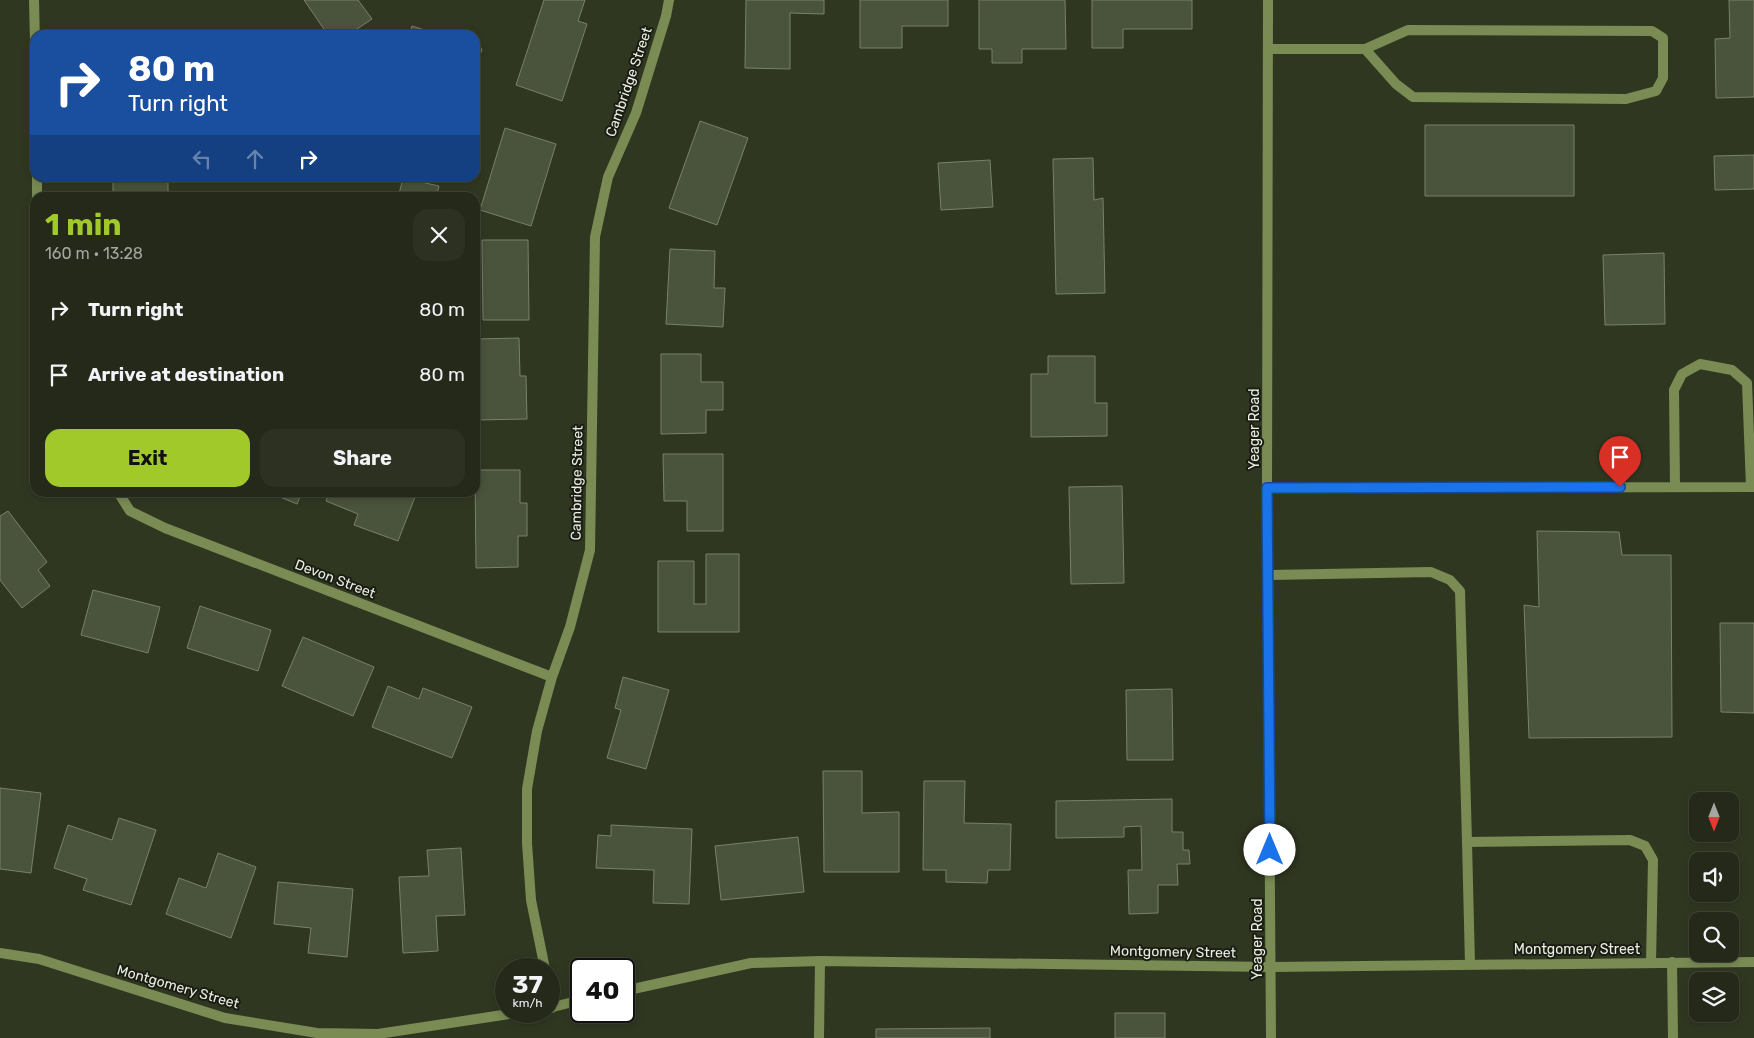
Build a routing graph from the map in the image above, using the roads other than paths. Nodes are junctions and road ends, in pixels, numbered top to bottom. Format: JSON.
{"nodes":[{"id":1,"x":34,"y":0,"type":"edge"},
{"id":2,"x":669,"y":0,"type":"edge"},
{"id":3,"x":1268,"y":0,"type":"edge"},
{"id":4,"x":35,"y":30,"type":"edge"},
{"id":5,"x":1268,"y":49,"type":"junction"},
{"id":6,"x":1365,"y":49,"type":"junction"},
{"id":7,"x":1675,"y":487,"type":"junction"},
{"id":8,"x":1752,"y":487,"type":"edge"},
{"id":9,"x":1267,"y":488,"type":"junction"},
{"id":10,"x":121,"y":497,"type":"edge"},
{"id":11,"x":1269,"y":575,"type":"junction"},
{"id":12,"x":552,"y":677,"type":"junction"},
{"id":13,"x":1467,"y":842,"type":"junction"},
{"id":14,"x":0,"y":953,"type":"edge"},
{"id":15,"x":543,"y":958,"type":"edge"},
{"id":16,"x":820,"y":961,"type":"junction"},
{"id":17,"x":1672,"y":962,"type":"junction"},
{"id":18,"x":1754,"y":962,"type":"edge"},
{"id":19,"x":1651,"y":963,"type":"junction"},
{"id":20,"x":1470,"y":964,"type":"junction"},
{"id":21,"x":1271,"y":967,"type":"junction"},
{"id":22,"x":635,"y":989,"type":"edge"},
{"id":23,"x":495,"y":1016,"type":"edge"},
{"id":24,"x":819,"y":1038,"type":"edge"},
{"id":25,"x":1271,"y":1038,"type":"edge"},
{"id":26,"x":1673,"y":1038,"type":"edge"}],
"edges":[{"from":1,"to":4,"type":"street"},
{"from":2,"to":12,"type":"street","name":"Cambridge Street"},
{"from":3,"to":5,"type":"street","name":"Yeager Road"},
{"from":5,"to":6,"type":"street"},
{"from":5,"to":9,"type":"street","name":"Yeager Road"},
{"from":6,"to":6,"type":"street"},
{"from":7,"to":8,"type":"street"},
{"from":7,"to":8,"type":"street"},
{"from":7,"to":9,"type":"street"},
{"from":9,"to":11,"type":"street","name":"Yeager Road"},
{"from":10,"to":12,"type":"street","name":"Devon Street"},
{"from":11,"to":13,"type":"street"},
{"from":11,"to":21,"type":"street","name":"Yeager Road"},
{"from":12,"to":15,"type":"street","name":"Cambridge Street"},
{"from":13,"to":19,"type":"street"},
{"from":13,"to":20,"type":"street"},
{"from":14,"to":23,"type":"street","name":"Montgomery Street"},
{"from":16,"to":21,"type":"street","name":"Montgomery Street"},
{"from":16,"to":22,"type":"street","name":"Montgomery Street"},
{"from":16,"to":24,"type":"street"},
{"from":17,"to":18,"type":"street","name":"Montgomery Street"},
{"from":17,"to":19,"type":"street","name":"Montgomery Street"},
{"from":17,"to":26,"type":"street"},
{"from":19,"to":20,"type":"street","name":"Montgomery Street"},
{"from":20,"to":21,"type":"street","name":"Montgomery Street"},
{"from":21,"to":25,"type":"street","name":"Yeager Road"}]}
